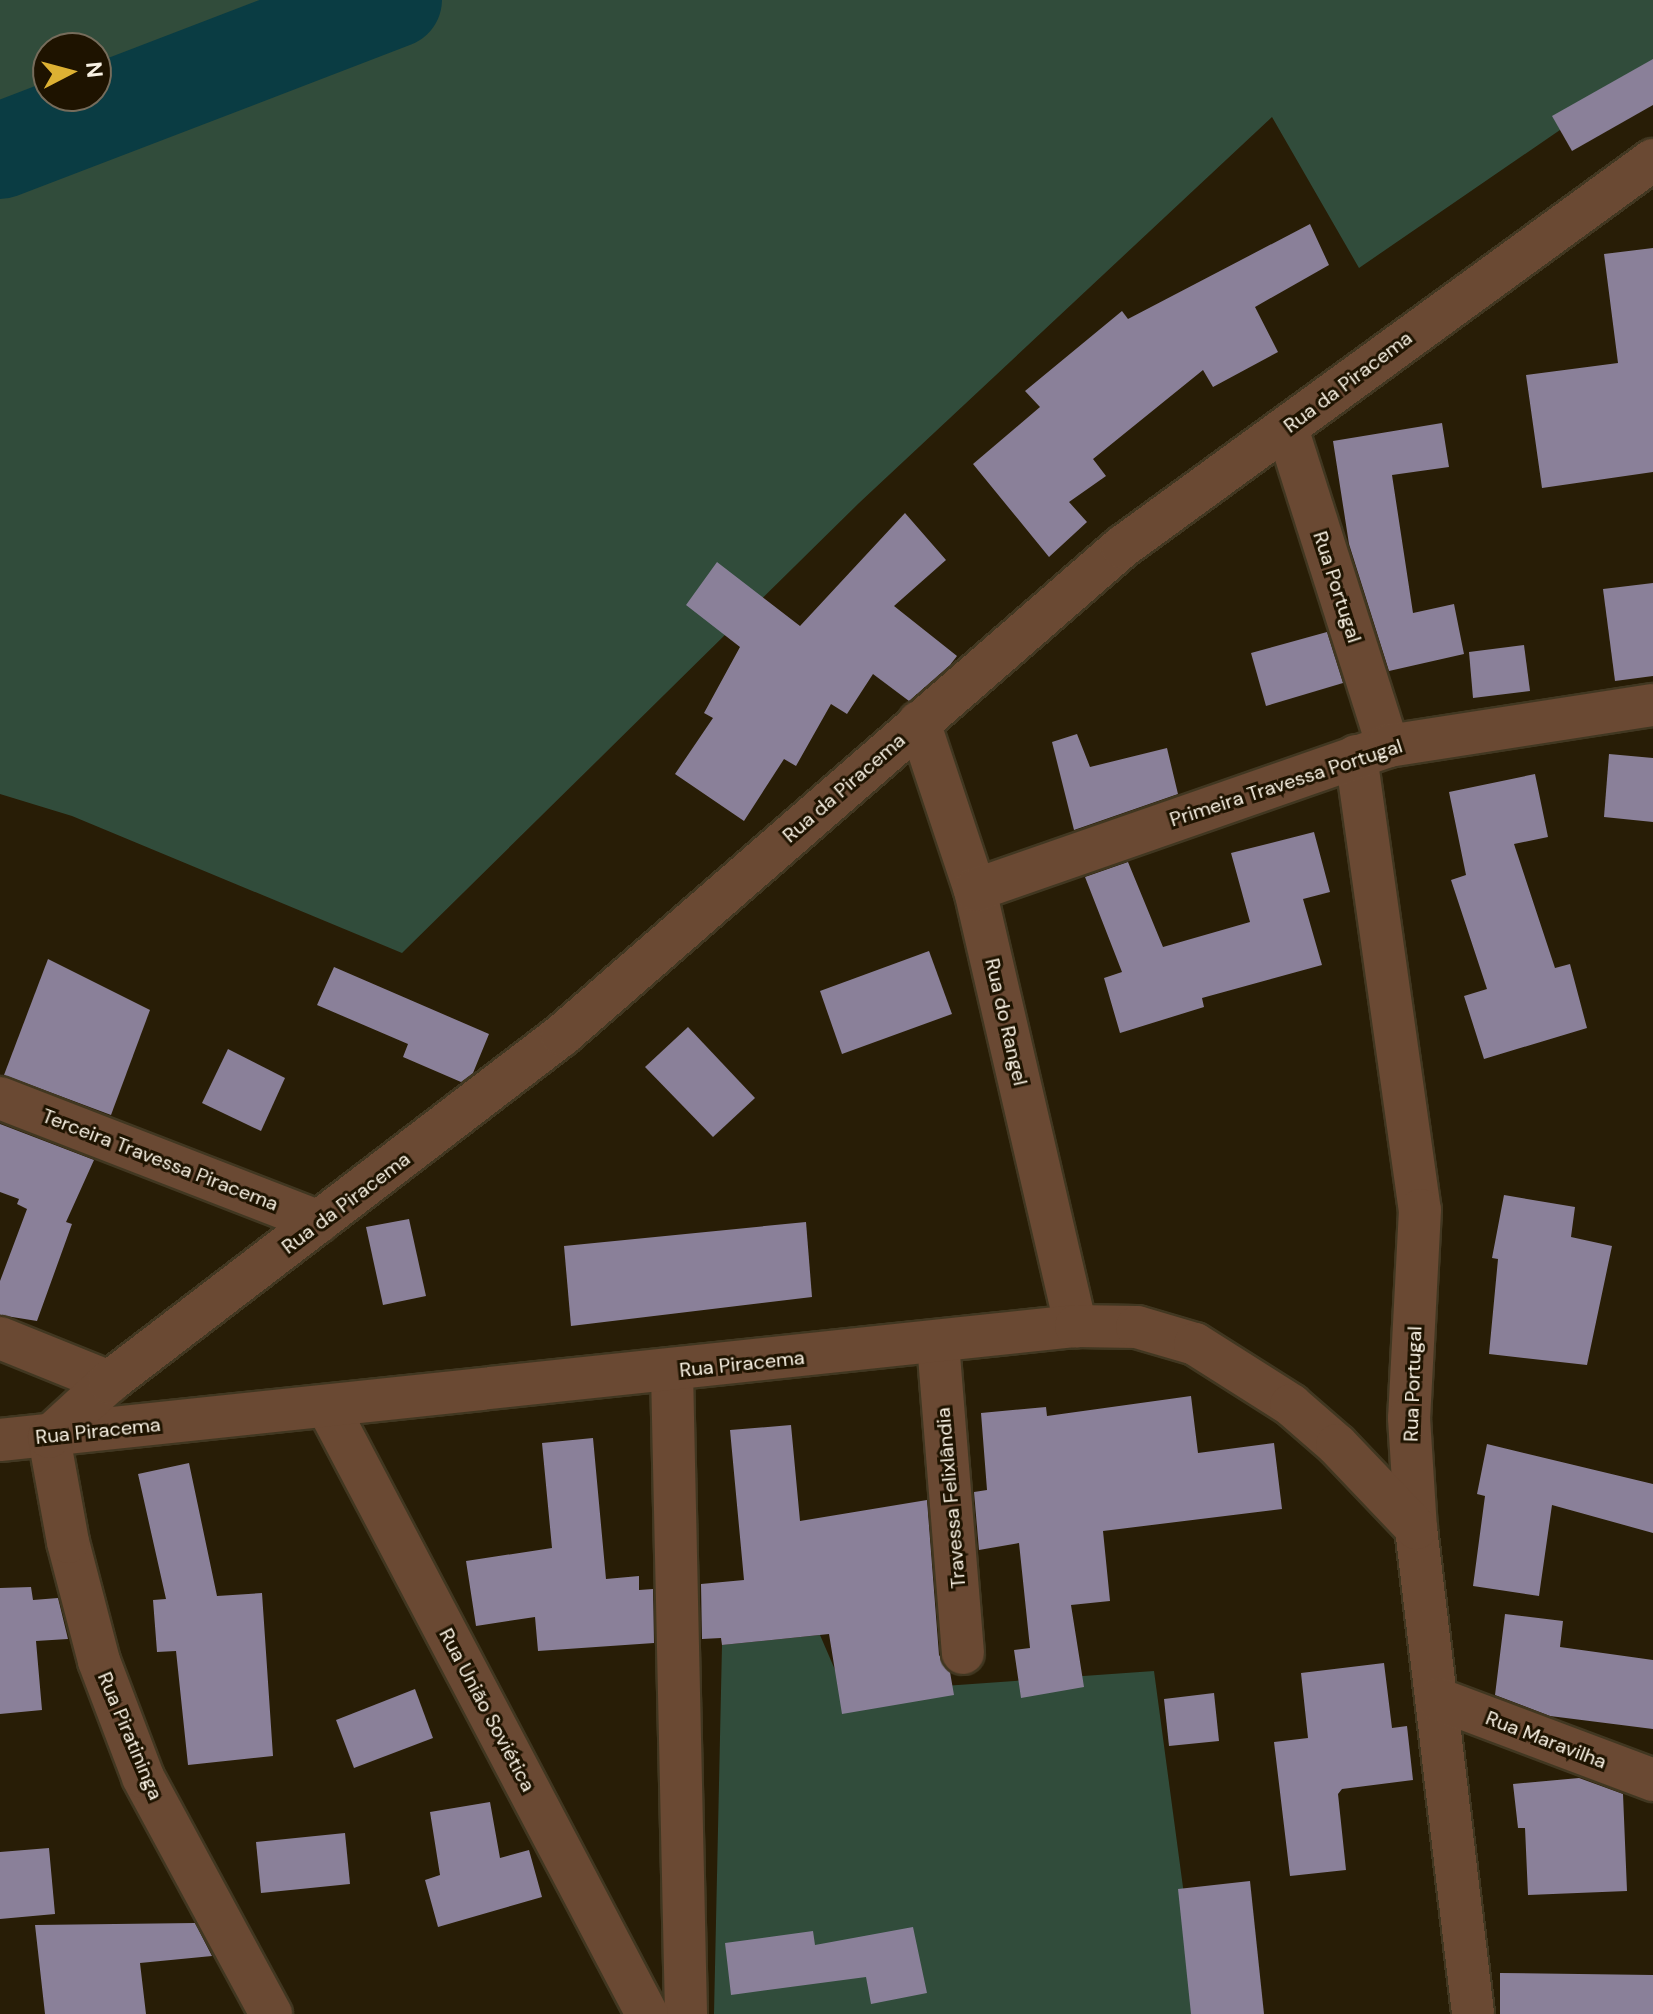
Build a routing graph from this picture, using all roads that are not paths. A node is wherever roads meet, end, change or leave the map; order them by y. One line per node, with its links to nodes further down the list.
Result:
1 (1653, 160): 2 (street, Rua da Piracema)
2 (1287, 428): 4 (street, Rua da Piracema); 5 (street, Rua Portugal)
3 (1653, 705): 5 (street, Primeira Travessa Portugal)
4 (919, 722): 6 (street, Rua do Rangel); 8 (street, Rua da Piracema)
5 (1372, 751): 6 (street, Primeira Travessa Portugal); 17 (street, Rua Portugal)
6 (975, 890): 9 (street, Rua do Rangel)
7 (0, 1098): 8 (street, Terceira Travessa Piracema)
8 (319, 1222): 13 (street, Rua da Piracema)
9 (1076, 1326): 11 (street, Rua Piracema); 17 (street, Rua Piracema)
10 (0, 1338): 13 (street)
11 (938, 1343): 12 (street, Rua Piracema); 18 (street, Travessa Felixlândia)
12 (672, 1372): 14 (street, Rua Piracema); 23 (street)
13 (109, 1382): 15 (street, Rua da Piracema)
14 (327, 1406): 15 (street, Rua Piracema); 22 (street, Rua União Soviética)
15 (49, 1437): 16 (street, Rua Piracema); 21 (street, Rua Piratininga)
16 (0, 1440)
17 (1416, 1528): 19 (street, Rua Portugal)
18 (963, 1653)
19 (1438, 1699): 20 (street, Rua Maravilha); 24 (street, Rua Portugal)
20 (1653, 1780)
21 (271, 2014)
22 (647, 2014)
23 (686, 2014)
24 (1473, 2014)

